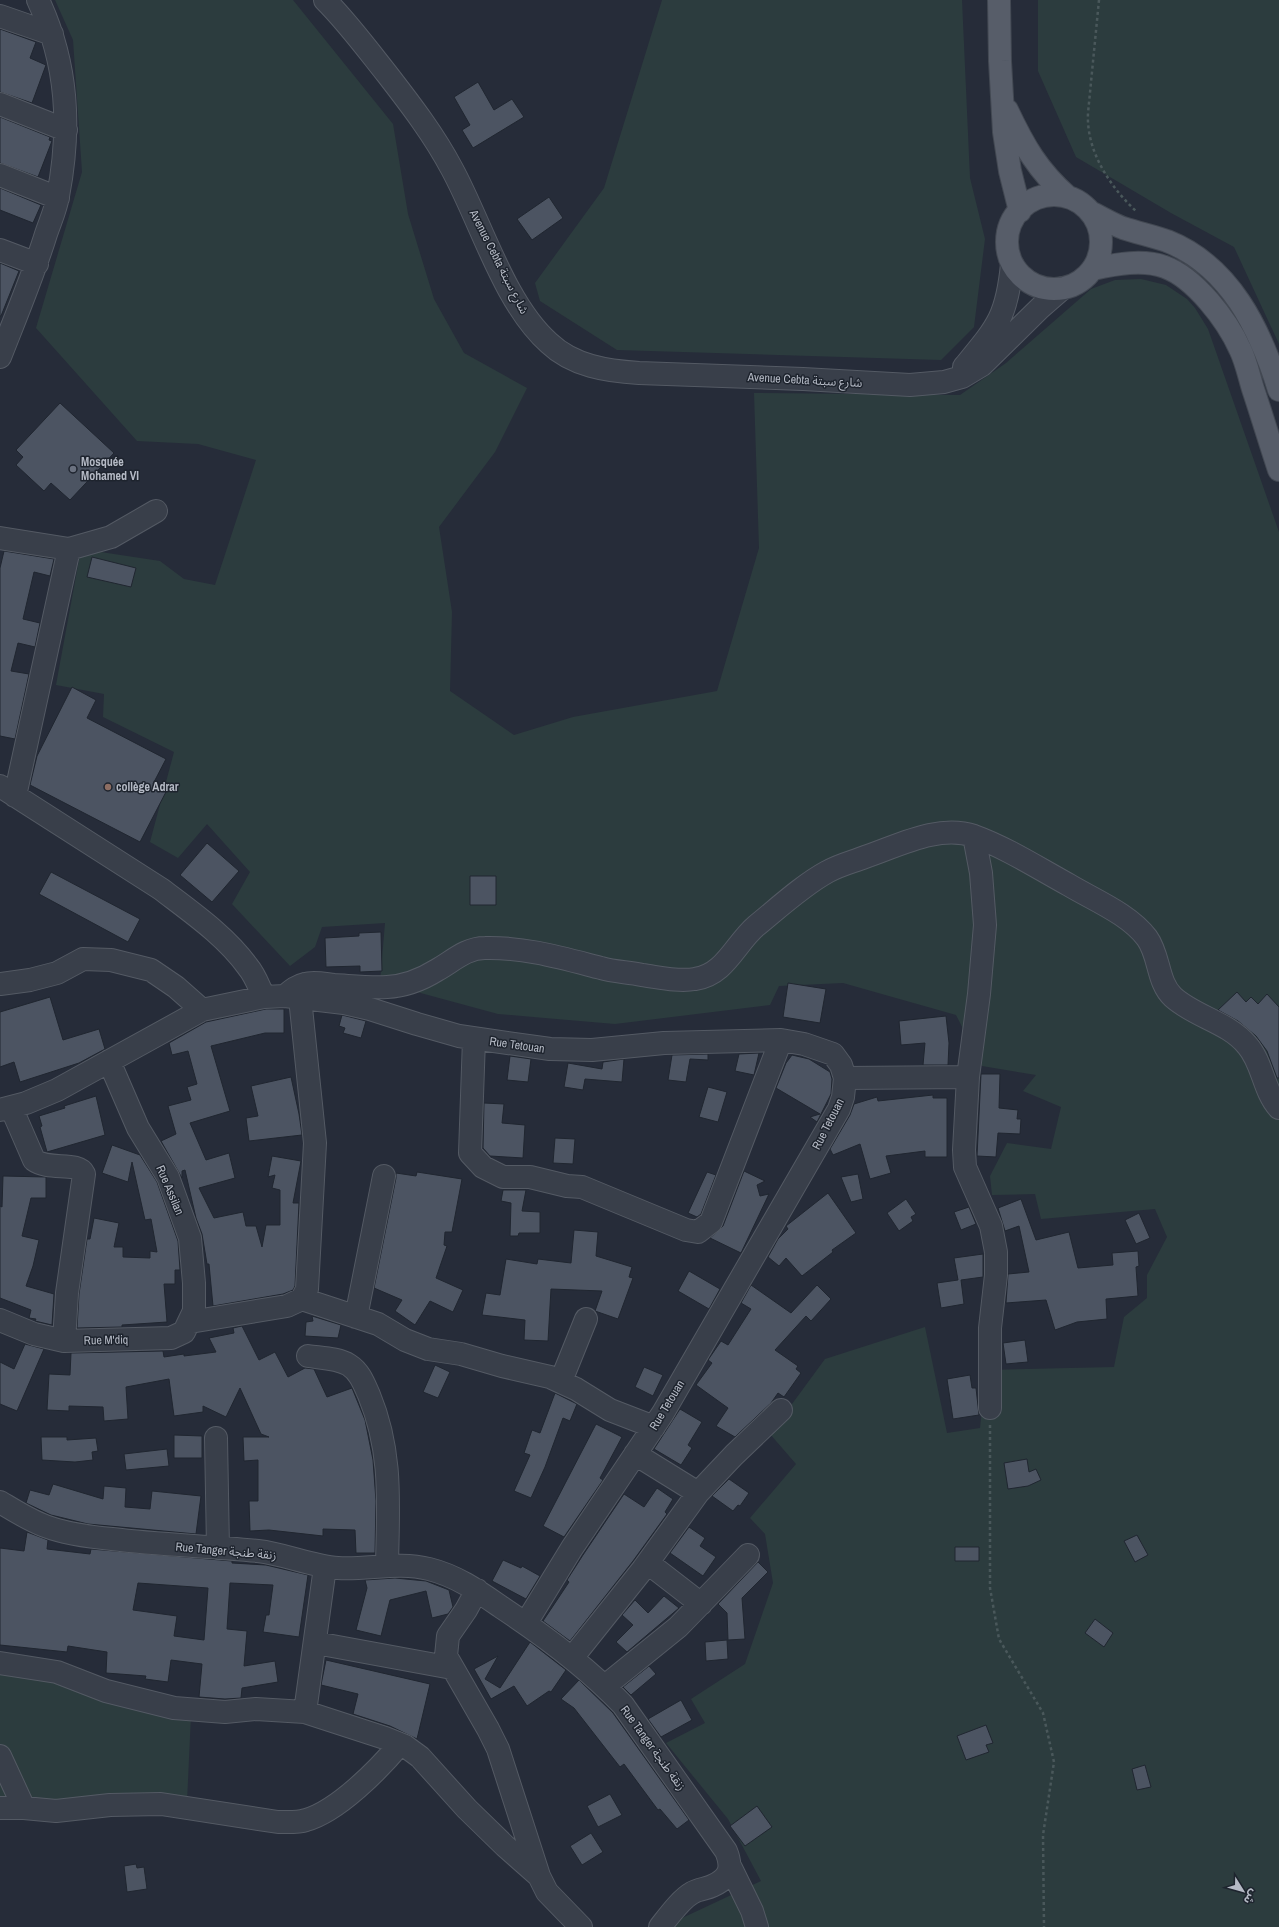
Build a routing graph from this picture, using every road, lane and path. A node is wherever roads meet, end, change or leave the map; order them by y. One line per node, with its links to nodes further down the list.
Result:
1 (38, 0): 6 (street)
2 (325, 0): 23 (street, Avenue Cebta شارع سبتة)
3 (999, 0): 7 (main road)
4 (1099, 0): 15 (path)
5 (0, 16): 6 (street)
6 (52, 34): 9 (street)
7 (1004, 102): 11 (main road); 13 (main road)
8 (0, 104): 9 (street)
9 (66, 130): 12 (street)
10 (0, 175): 12 (street)
11 (1068, 197): 13 (main road); 14 (main road)
12 (58, 198): 17 (street)
13 (1020, 210): 18 (main road)
14 (1090, 212): 19 (main road); 24 (main road)
15 (1141, 216)
16 (0, 250): 17 (street)
17 (37, 264): 21 (street)
18 (1012, 264): 20 (main road); 23 (street)
19 (1093, 269): 20 (main road); 25 (main road)
20 (1063, 288): 23 (street, Avenue Cebta شارع سبتة)
21 (5, 327): 22 (street)
22 (0, 356)
23 (952, 380)
24 (1279, 390)
25 (1279, 470)
26 (156, 511): 28 (street)
27 (0, 538): 28 (street)
28 (69, 549): 29 (street)
29 (7, 791): 32 (street)
30 (974, 836): 32 (street); 37 (street); 39 (street)
31 (0, 984): 33 (street)
32 (283, 997): 33 (street); 34 (street, Rue Tetouan); 42 (street)
33 (202, 1010): 36 (street)
34 (474, 1039): 35 (street, Rue Tetouan); 35 (street)
35 (781, 1040): 38 (street, Rue Tetouan)
36 (109, 1061): 40 (street); 43 (street, Rue Assilan)
37 (968, 1077): 38 (street); 50 (street)
38 (845, 1078): 52 (street, Rue Tetouan)
39 (1279, 1108)
40 (6, 1109): 47 (street)
41 (384, 1176): 44 (street)
42 (302, 1299): 43 (street); 44 (street)
43 (192, 1314): 47 (street, Rue M'diq)
44 (356, 1317): 49 (street)
45 (586, 1319): 49 (street)
46 (0, 1320): 47 (street, Rue M'diq)
47 (64, 1341)
48 (308, 1356): 61 (street)
49 (561, 1381): 52 (street)
50 (990, 1408): 80 (path)
51 (781, 1410): 55 (street)
52 (654, 1427): 54 (street, Rue Tetouan)
53 (216, 1438): 57 (street)
54 (635, 1454): 55 (street); 64 (street, Rue Tetouan)
55 (698, 1493): 59 (street)
56 (0, 1502): 57 (street, Rue Tanger زنقة طنجة)
57 (218, 1548): 60 (street, Rue Tanger زنقة طنجة)
58 (748, 1555): 63 (street)
59 (648, 1563): 63 (street); 66 (street)
60 (325, 1566): 61 (street, Rue Tanger زنقة طنجة); 65 (street)
61 (387, 1566): 62 (street, Rue Tanger زنقة طنجة)
62 (477, 1590): 64 (street, Rue Tanger زنقة طنجة); 68 (street)
63 (701, 1604): 69 (street)
64 (526, 1623): 66 (street, Rue Tanger زنقة طنجة)
65 (316, 1643): 68 (street); 70 (street)
66 (572, 1658): 69 (street, Rue Tanger زنقة طنجة)
67 (0, 1663): 70 (street)
68 (452, 1668): 76 (street)
69 (605, 1686): 75 (street, Rue Tanger زنقة طنجة)
70 (305, 1712): 71 (street)
71 (400, 1744): 74 (street); 76 (street)
72 (0, 1756): 74 (street)
73 (0, 1808): 74 (street)
74 (24, 1808)
75 (730, 1868): 78 (street); 79 (street, Rue Tanger زنقة طنجة)
76 (540, 1876): 77 (street)
77 (581, 1927)
78 (660, 1927)
79 (757, 1927)
80 (1044, 1927)

